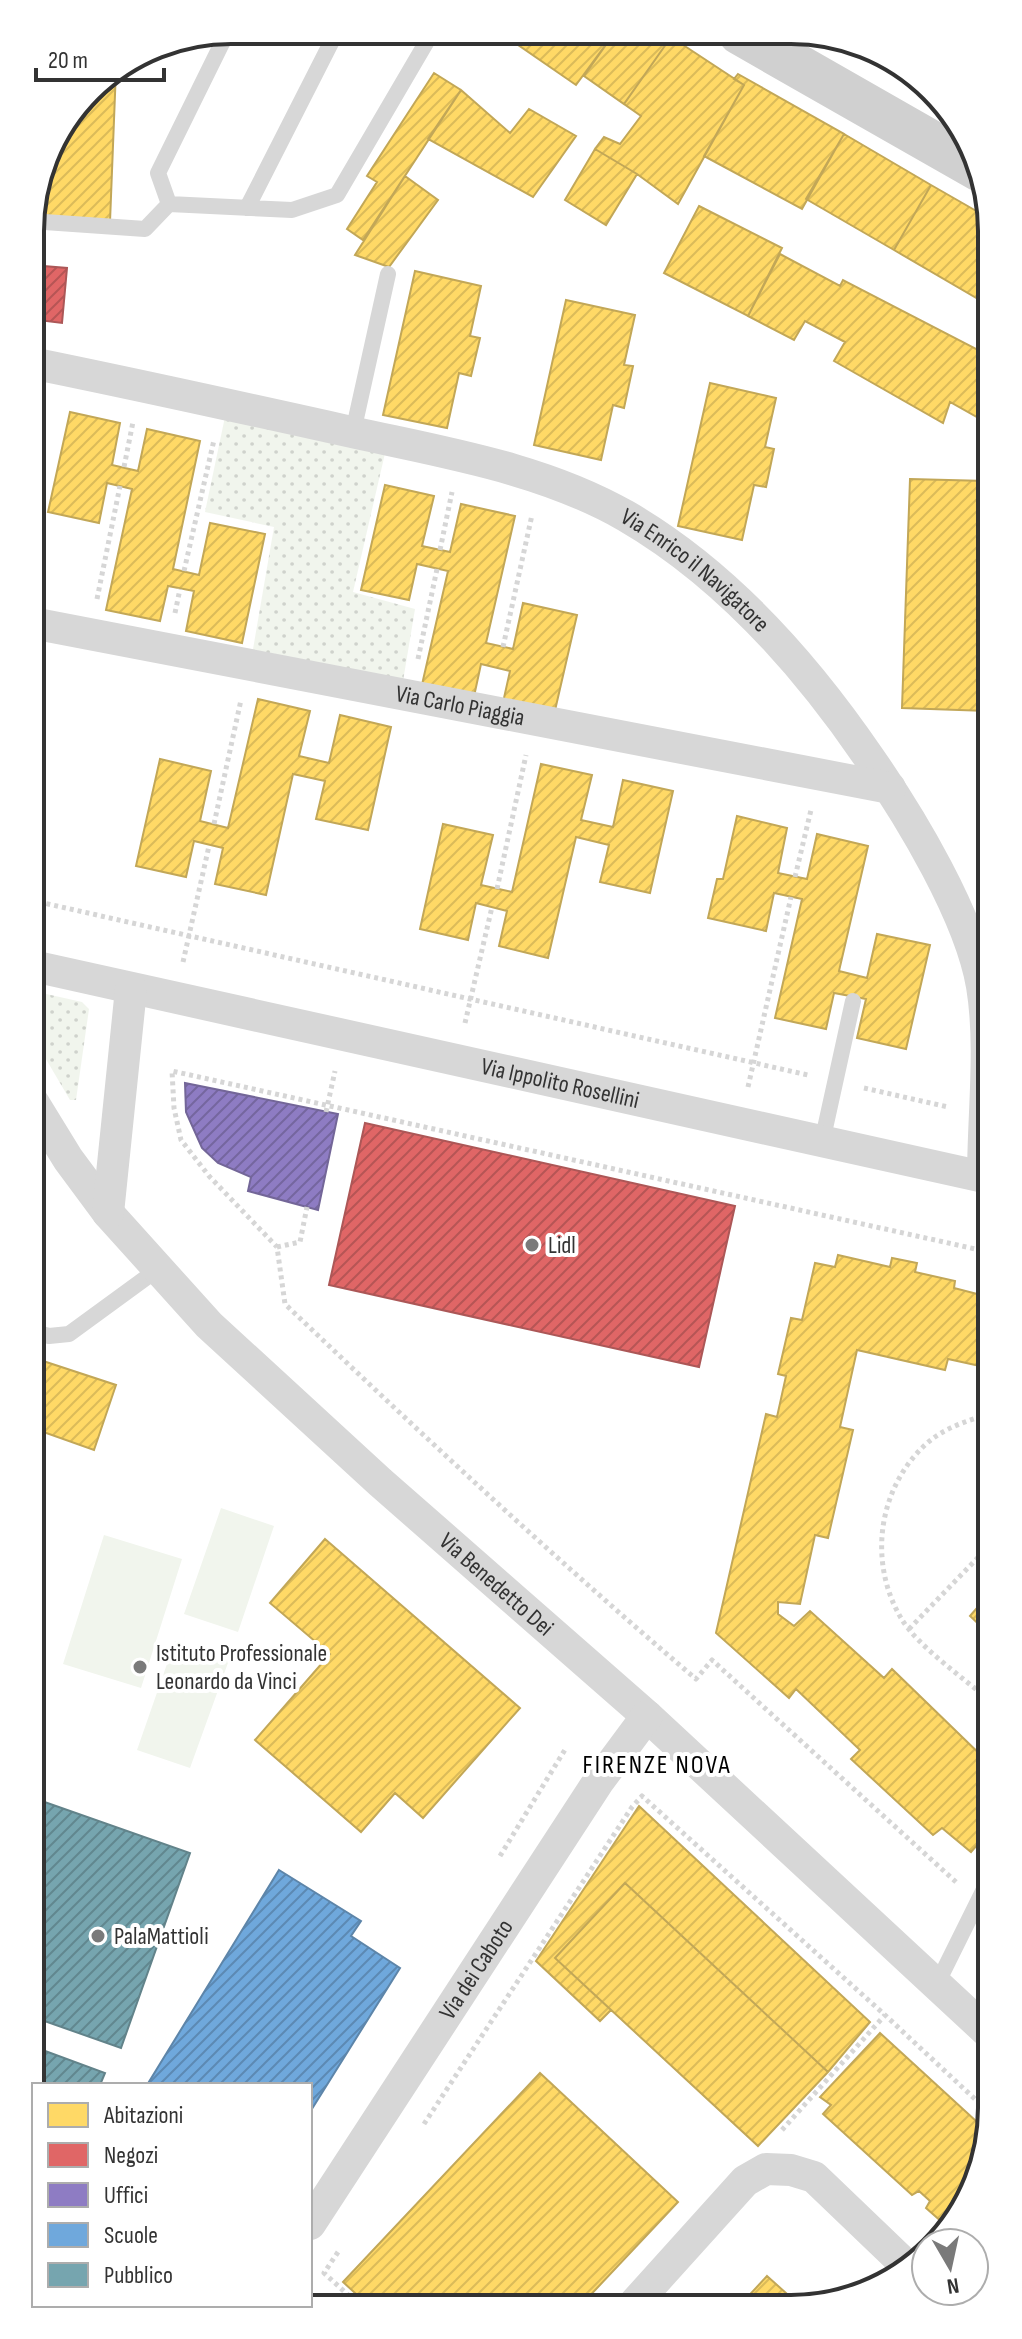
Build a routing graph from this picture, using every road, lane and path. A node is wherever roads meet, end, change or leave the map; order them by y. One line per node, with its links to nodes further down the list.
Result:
1 (222, 44): 6 (lane)
2 (330, 44): 7 (lane)
3 (425, 44): 7 (lane)
4 (763, 44): 5 (main road)
5 (965, 161)
6 (169, 204): 7 (lane); 8 (lane)
7 (247, 208)
8 (44, 222)
9 (388, 274): 12 (lane)
10 (44, 366): 11 (street, Via Enrico il Navigatore)
11 (222, 403): 12 (street, Via Enrico il Navigatore); 18 (path)
12 (353, 432): 13 (street, Via Enrico il Navigatore)
13 (459, 456): 14 (street, Via Enrico il Navigatore); 16 (path)
14 (540, 480): 21 (path); 26 (street, Via Enrico il Navigatore)
15 (120, 486): 20 (path)
16 (440, 550)
17 (437, 569): 23 (path)
18 (184, 571)
19 (44, 625): 20 (street, Via Carlo Piaggia)
20 (90, 634): 22 (street, Via Carlo Piaggia)
21 (503, 647)
22 (248, 664): 23 (street, Via Carlo Piaggia); 27 (path)
23 (411, 695): 24 (street, Via Carlo Piaggia)
24 (534, 719): 25 (street, Via Carlo Piaggia); 30 (path)
25 (819, 774): 26 (street, Via Carlo Piaggia); 29 (path)
26 (890, 788): 36 (street, Via Enrico il Navigatore)
27 (214, 824)
28 (209, 846): 34 (path)
29 (795, 877)
30 (497, 889)
31 (791, 897): 42 (path)
32 (44, 903): 34 (path)
33 (492, 907): 39 (path)
34 (189, 936): 38 (path); 39 (path)
35 (44, 969): 37 (street, Via Ippolito Rosellini)
36 (978, 969)
37 (131, 989): 38 (street, Via Ippolito Rosellini); 50 (street)
38 (175, 998): 41 (street, Via Ippolito Rosellini)
39 (471, 1000): 41 (path); 42 (path)
40 (853, 1001): 43 (lane)
41 (455, 1061): 46 (street, Via Ippolito Rosellini)
42 (753, 1063): 43 (path); 46 (path)
43 (835, 1081): 44 (path); 47 (lane)
44 (978, 1114)
45 (44, 1120): 50 (street, Via Benedetto Dei)
46 (740, 1124): 47 (street, Via Ippolito Rosellini)
47 (822, 1142): 48 (street, Via Ippolito Rosellini)
48 (978, 1176)
49 (307, 1207): 51 (path)
50 (108, 1213): 53 (street, Via Benedetto Dei)
51 (277, 1247): 52 (path); 61 (path)
52 (978, 1250)
53 (158, 1269): 54 (lane); 59 (street, Via Benedetto Dei)
54 (44, 1335)
55 (978, 1417): 57 (path)
56 (978, 1557): 57 (path)
57 (909, 1629): 58 (path)
58 (978, 1690)
59 (647, 1716): 62 (street, Via Benedetto Dei); 68 (street, Via dei Caboto)
60 (978, 1901): 61 (lane)
61 (965, 1927): 62 (lane)
62 (937, 1984): 64 (street, Via Benedetto Dei)
63 (885, 2015): 65 (path); 66 (path); 67 (path)
64 (978, 2023)
65 (978, 2102)
66 (421, 2129)
67 (766, 2169): 70 (street); 72 (street)
68 (312, 2221)
69 (342, 2247): 71 (path)
70 (900, 2260)
71 (348, 2295)
72 (642, 2295)

